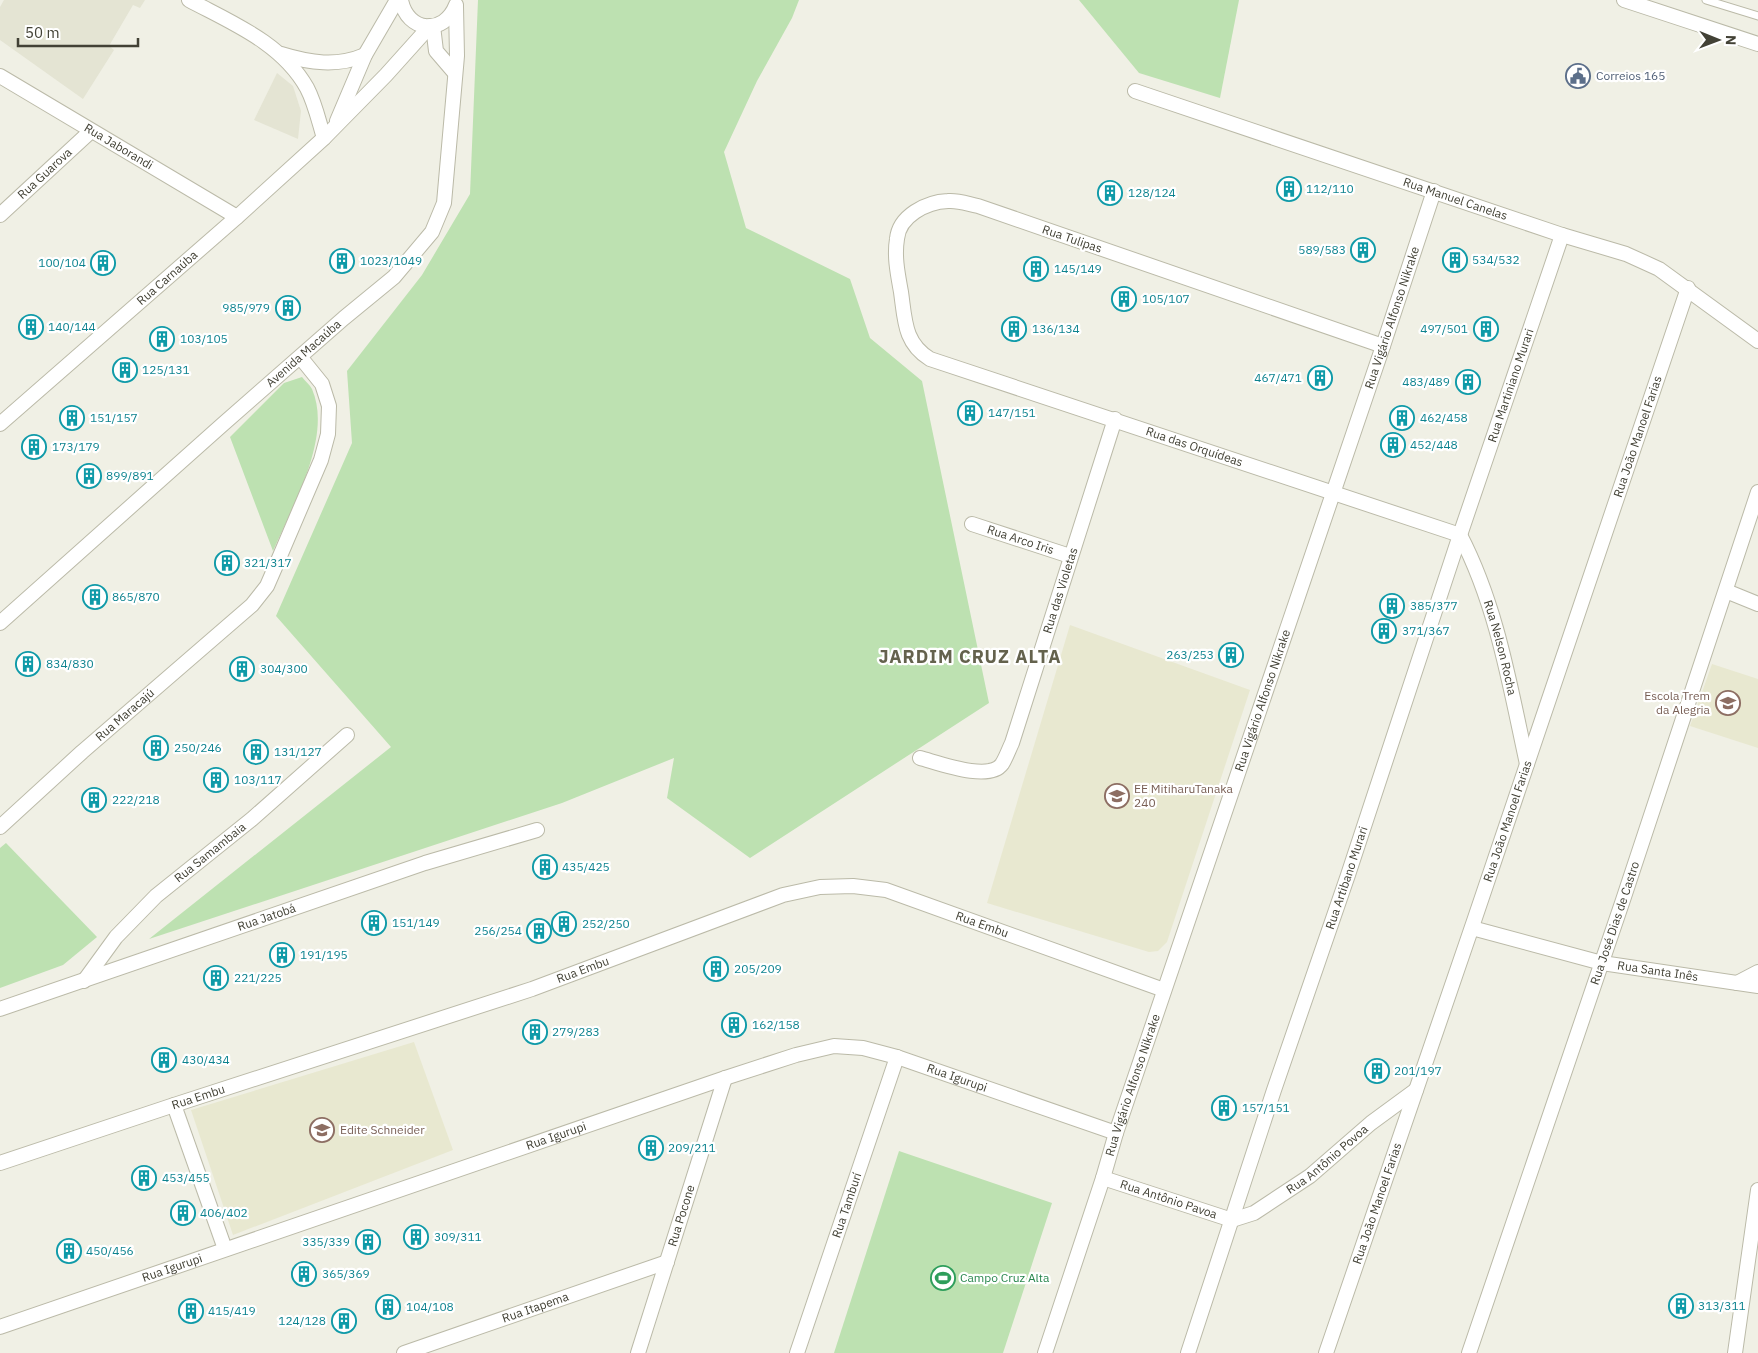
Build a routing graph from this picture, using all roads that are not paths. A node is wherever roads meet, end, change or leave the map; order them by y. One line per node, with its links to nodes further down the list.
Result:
1 (189, 0): 10 (street)
2 (397, 0): 11 (street)
3 (402, 0): 8 (street)
4 (1624, 0): 9 (street)
5 (1706, 0): 7 (lane)
6 (456, 3): 8 (street, Rua Carnaúba); 12 (street, Avenida Macaúba)
7 (1758, 16)
8 (432, 26): 12 (street); 16 (street, Rua Carnaúba)
9 (1758, 44)
10 (281, 54): 11 (street); 16 (street)
11 (365, 55): 16 (street)
12 (454, 72): 24 (street, Avenida Macaúba)
13 (0, 76): 15 (street, Rua Jaborandi)
14 (1135, 91): 17 (street, Rua Manuel Canelas)
15 (91, 131): 18 (street, Rua Guarova); 19 (street, Rua Jaborandi)
16 (329, 133): 19 (street, Rua Carnaúba)
17 (1434, 191): 20 (street, Rua Manuel Canelas); 23 (street, Rua Vigário Alfonso Nikrake)
18 (0, 215)
19 (237, 217): 27 (street, Rua Carnaúba)
20 (1562, 235): 21 (street, Rua Manuel Canelas); 31 (street, Rua Martiniano Murari)
21 (1688, 288): 22 (street, Rua Manuel Canelas); 38 (street, Rua João Manoel Farias)
22 (1758, 341)
23 (1383, 346): 25 (street, Rua Tulipas); 29 (street, Rua Vigário Alfonso Nikrake)
24 (300, 358): 35 (street, Avenida Macaúba); 39 (street, Rua Maracajú)
25 (930, 359): 26 (street, Rua das Orquídeas)
26 (1114, 419): 29 (street, Rua das Orquídeas); 32 (street, Rua das Violetas)
27 (0, 424)
28 (1758, 492): 33 (street, Rua José Dias de Castro)
29 (1332, 493): 31 (street, Rua das Orquídeas); 47 (street, Rua Vigário Alfonso Nikrake)
30 (972, 524): 32 (street, Rua Arco Iris)
31 (1460, 535): 38 (street, Rua Nelson Rocha); 57 (street, Rua Artibano Murari)
32 (1070, 556): 37 (street, Rua das Violetas)
33 (1726, 591): 34 (street); 42 (street, Rua José Dias de Castro)
34 (1758, 604)
35 (0, 623)
36 (347, 735): 44 (street, Rua Samambaia)
37 (920, 758)
38 (1527, 765): 41 (street, Rua João Manoel Farias)
39 (0, 827)
40 (537, 830): 44 (street, Rua Jatobá)
41 (1472, 928): 42 (street, Rua Santa Inês); 51 (street, Rua João Manoel Farias)
42 (1602, 963): 45 (street, Rua Santa Inês); 67 (street, Rua José Dias de Castro)
43 (1758, 972): 45 (street)
44 (84, 981): 48 (street, Rua Jatobá)
45 (1737, 983): 46 (street, Rua Santa Inês)
46 (1758, 986)
47 (1164, 990): 52 (street, Rua Embu); 53 (street, Rua Vigário Alfonso Nikrake)
48 (0, 1009)
49 (897, 1057): 50 (street, Rua Igurupi); 53 (street, Rua Igurupi); 63 (street, Rua Tamburí)
50 (725, 1078): 58 (street, Rua Igurupi); 59 (street, Rua Pocone)
51 (1416, 1090): 57 (street, Rua Antônio Povoa); 66 (street, Rua João Manoel Farias)
52 (174, 1105): 54 (street, Rua Embu); 58 (street)
53 (1116, 1133): 55 (street, Rua Vigário Alfonso Nikrake)
54 (0, 1163)
55 (1103, 1178): 57 (street, Rua Antônio Pavoa); 64 (street, Rua Vigário Alfonso Nikrake)
56 (1758, 1190): 68 (street)
57 (1232, 1220): 65 (street)
58 (226, 1249): 60 (street, Rua Igurupi)
59 (667, 1262): 61 (street, Rua Itapema); 62 (street, Rua Pocone)
60 (0, 1328)
61 (404, 1353)
62 (638, 1353)
63 (797, 1353)
64 (1045, 1353)
65 (1188, 1353)
66 (1326, 1353)
67 (1469, 1353)
68 (1735, 1353)

